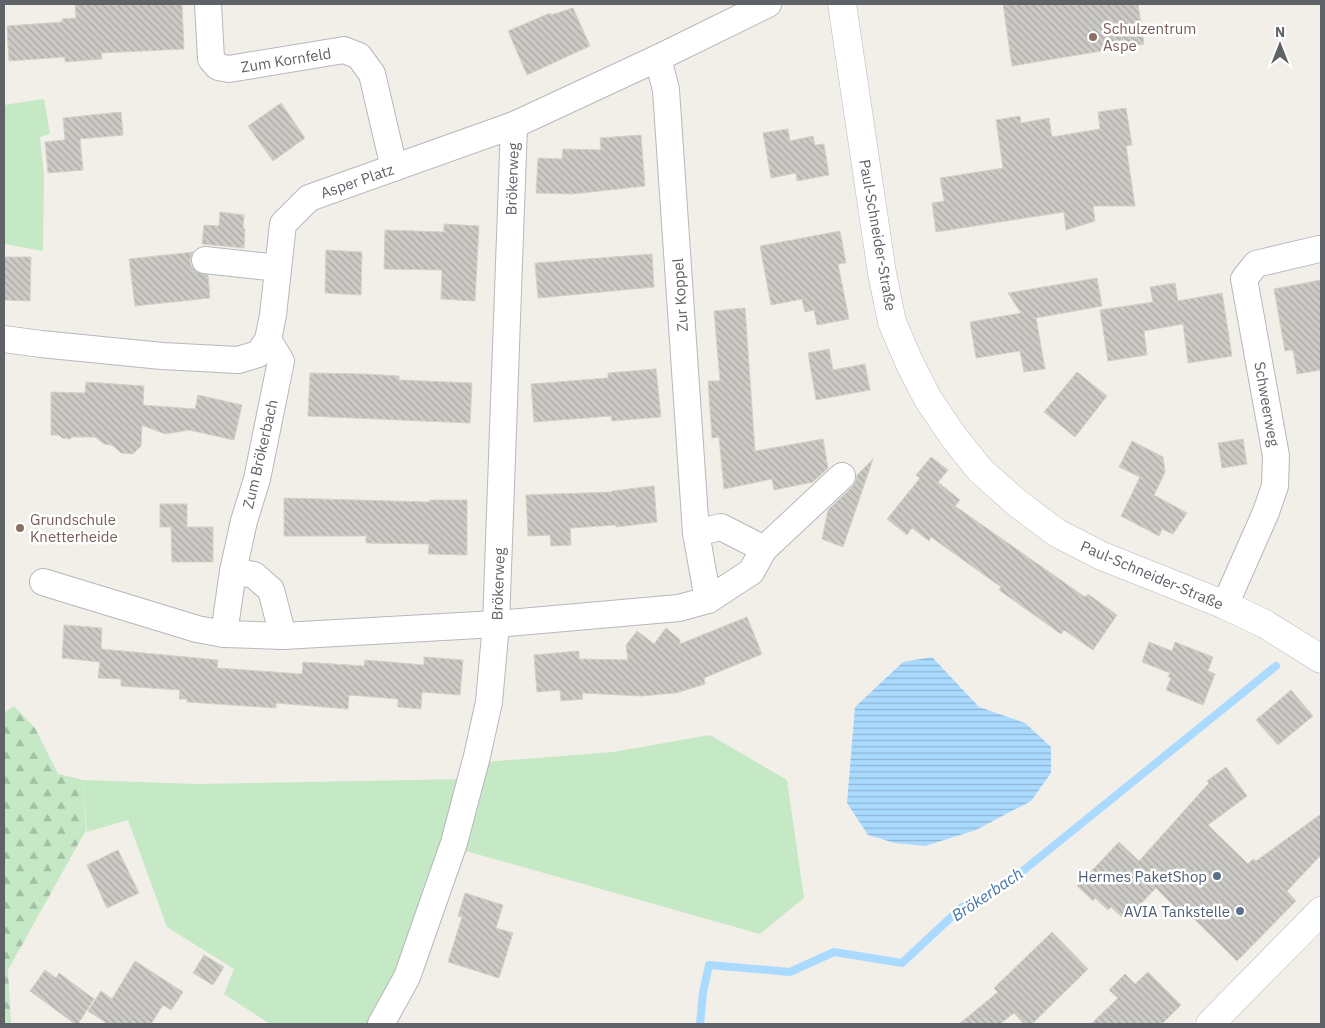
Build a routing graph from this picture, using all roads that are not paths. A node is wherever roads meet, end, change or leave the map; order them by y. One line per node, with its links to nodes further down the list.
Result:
1 (208, 4): 6 (street, Zum Kornfeld)
2 (768, 4): 4 (street, Asper Platz)
3 (842, 4): 18 (street, Paul-Schneider-Straße)
4 (658, 58): 5 (street, Asper Platz); 13 (street, Zur Koppel)
5 (514, 125): 6 (street, Asper Platz); 19 (street, Brökerweg)
6 (394, 168): 9 (street, Asper Platz)
7 (1319, 249): 18 (street, Schweerweg)
8 (204, 260): 9 (street)
9 (278, 268): 11 (street, Asper Platz)
10 (4, 339): 11 (street)
11 (268, 340): 15 (street, Zum Brökerbach)
12 (842, 476): 14 (street)
13 (696, 533): 14 (street); 17 (street, Zur Koppel)
14 (764, 549): 17 (street)
15 (233, 571): 20 (street, Zum Brökerbach); 21 (street)
16 (43, 582): 20 (street)
17 (708, 600): 19 (street)
18 (1225, 605): 22 (street, Paul-Schneider-Straße)
19 (496, 624): 21 (street); 24 (street, Brökerweg)
20 (224, 634): 21 (street)
21 (283, 636)
22 (1321, 658)
23 (1321, 912): 25 (street)
24 (380, 1024)
25 (1210, 1024)

